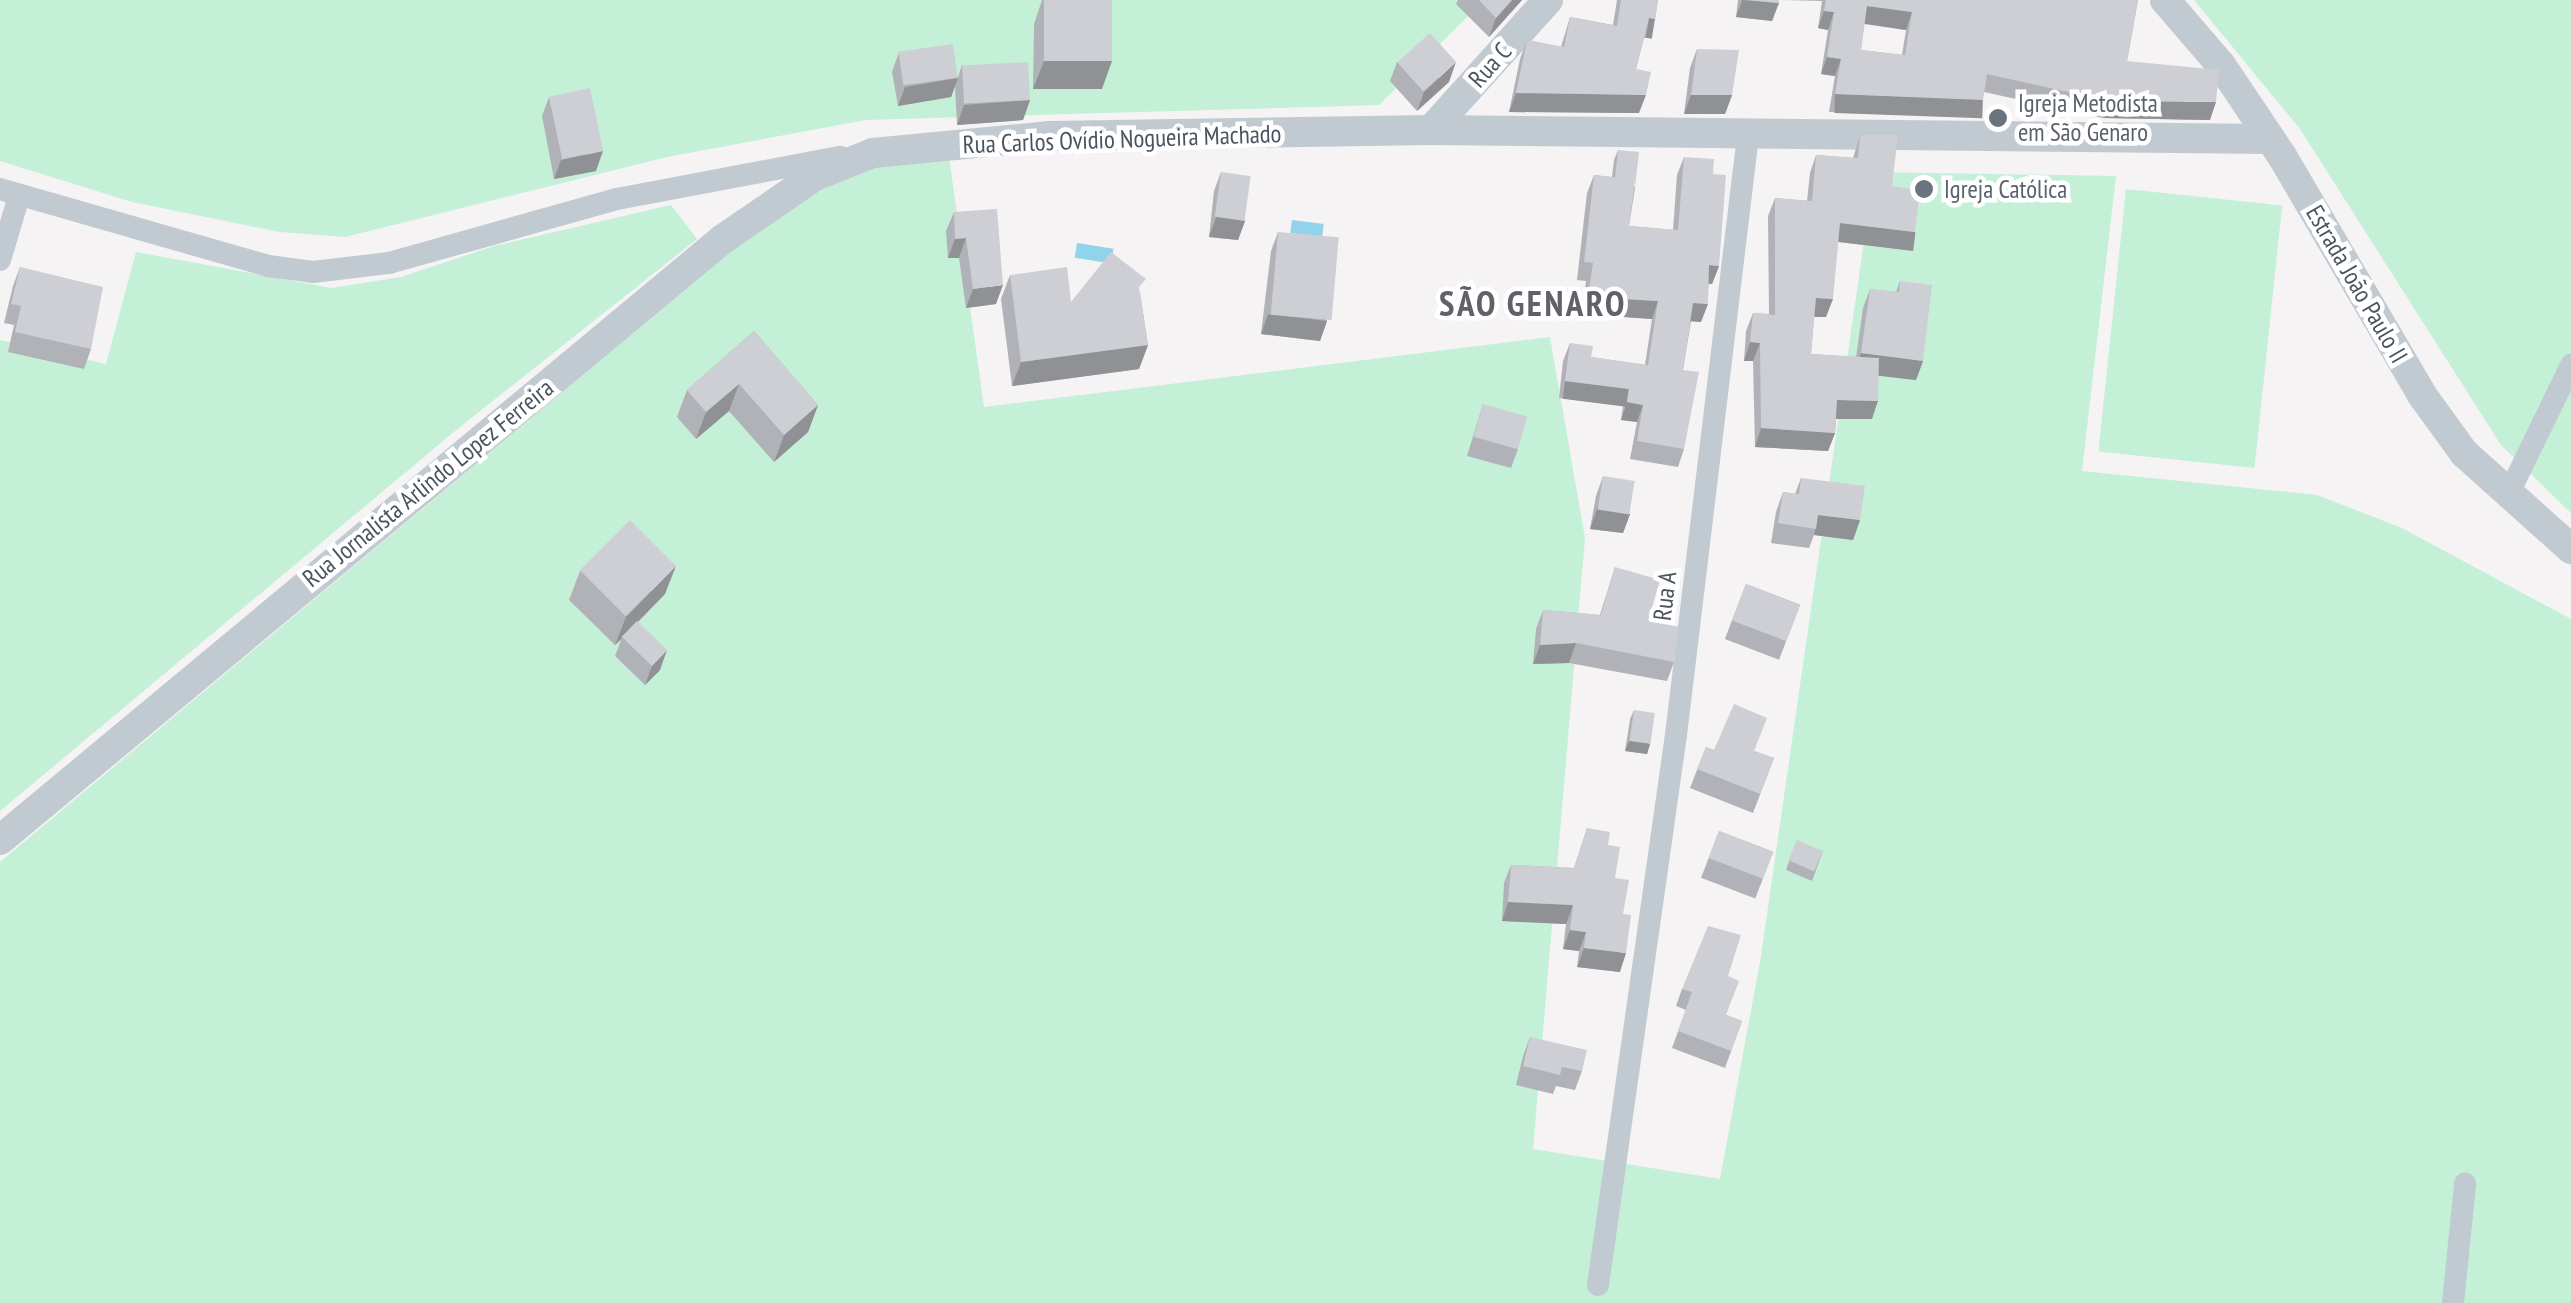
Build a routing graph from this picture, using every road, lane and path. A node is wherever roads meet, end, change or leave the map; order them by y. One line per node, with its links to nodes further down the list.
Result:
1 (1548, 0): 3 (street, Rua C)
2 (2165, 0): 5 (street, Estrada João Paulo II)
3 (1431, 130): 4 (street, Rua Carlos Ovídio Nogueira Machado); 6 (street, Rua Carlos Ovídio Nogueira Machado)
4 (1748, 136): 5 (street, Rua Carlos Ovídio Nogueira Machado); 14 (street, Rua A)
5 (2270, 138): 10 (street, Estrada João Paulo II)
6 (874, 153): 7 (street, Rua Carlos Ovídio Nogueira Machado); 12 (street, Rua Jornalista Arlindo Lopez Ferreira)
7 (10, 193): 8 (street)
8 (0, 260)
9 (2571, 365): 10 (street)
10 (2507, 497): 11 (street, Estrada João Paulo II)
11 (2571, 548)
12 (0, 840)
13 (2465, 1184): 15 (street)
14 (1598, 1285)
15 (2453, 1303)

